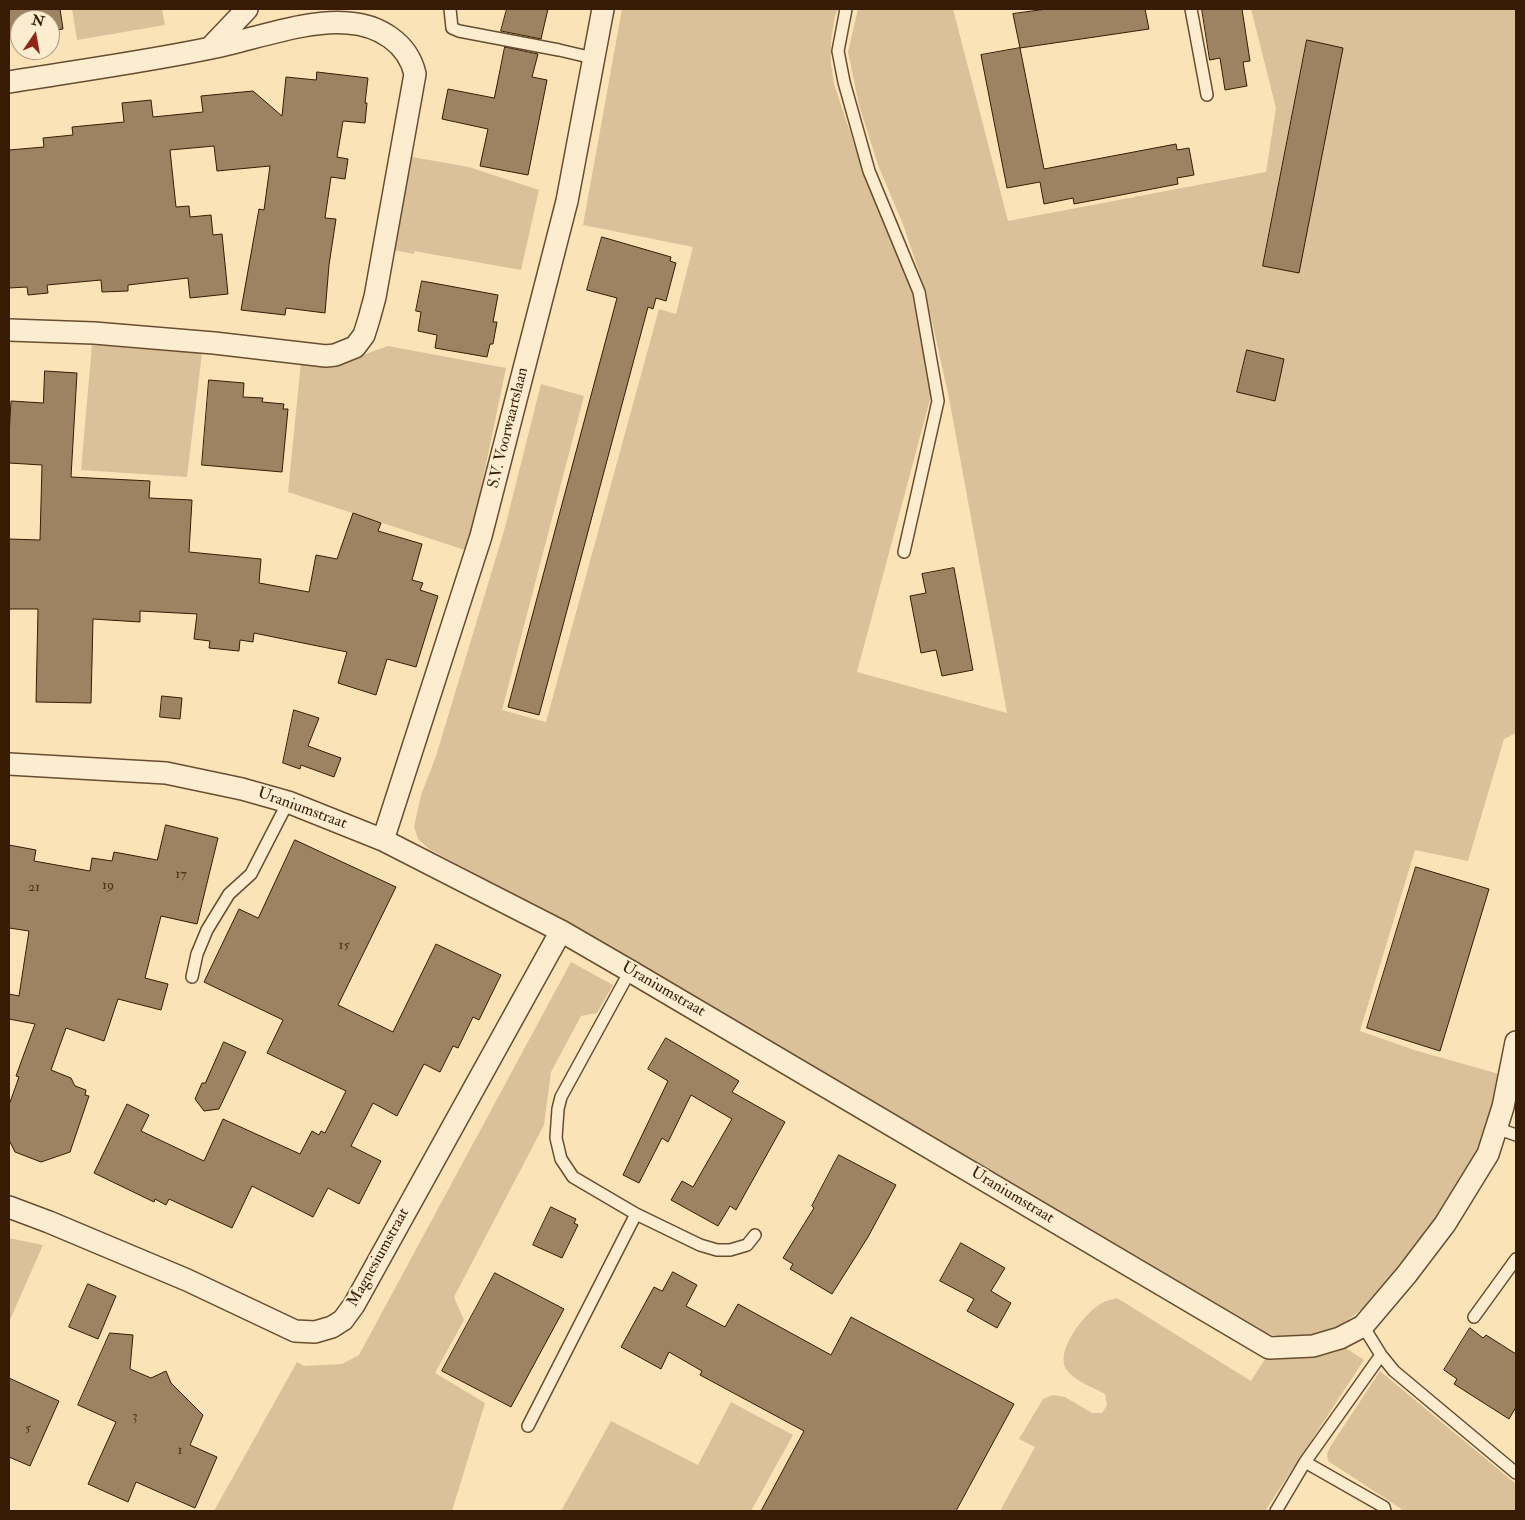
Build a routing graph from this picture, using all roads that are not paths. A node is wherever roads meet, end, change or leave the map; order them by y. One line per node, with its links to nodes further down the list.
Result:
1 (247, 9): 7 (street)
2 (450, 9): 8 (lane)
3 (603, 9): 8 (street, S.V. Voorwaartslaan)
4 (846, 9): 12 (lane)
5 (1191, 9): 10 (lane)
6 (340, 16): 7 (street); 11 (street)
7 (210, 48): 9 (street)
8 (593, 58): 15 (street, S.V. Voorwaartslaan)
9 (9, 82)
10 (1207, 95)
11 (9, 330)
12 (904, 552)
13 (9, 764): 14 (street, Uraniumstraat)
14 (288, 802): 15 (street, Uraniumstraat); 18 (lane)
15 (384, 840): 16 (street, Uraniumstraat)
16 (561, 931): 17 (street, Uraniumstraat); 22 (street, Magnesiumstraat)
17 (630, 971): 23 (lane); 27 (street, Uraniumstraat)
18 (192, 977)
19 (1516, 1042): 20 (street)
20 (1496, 1128): 21 (lane); 27 (street)
21 (1516, 1135)
22 (9, 1207)
23 (636, 1214): 24 (lane); 29 (lane)
24 (755, 1235)
25 (1516, 1259): 26 (lane)
26 (1474, 1317)
27 (1363, 1326): 28 (lane)
28 (1381, 1355): 30 (lane); 31 (lane)
29 (528, 1426)
30 (1305, 1462): 32 (lane); 33 (lane)
31 (1516, 1473)
32 (1276, 1511)
33 (1385, 1511)

